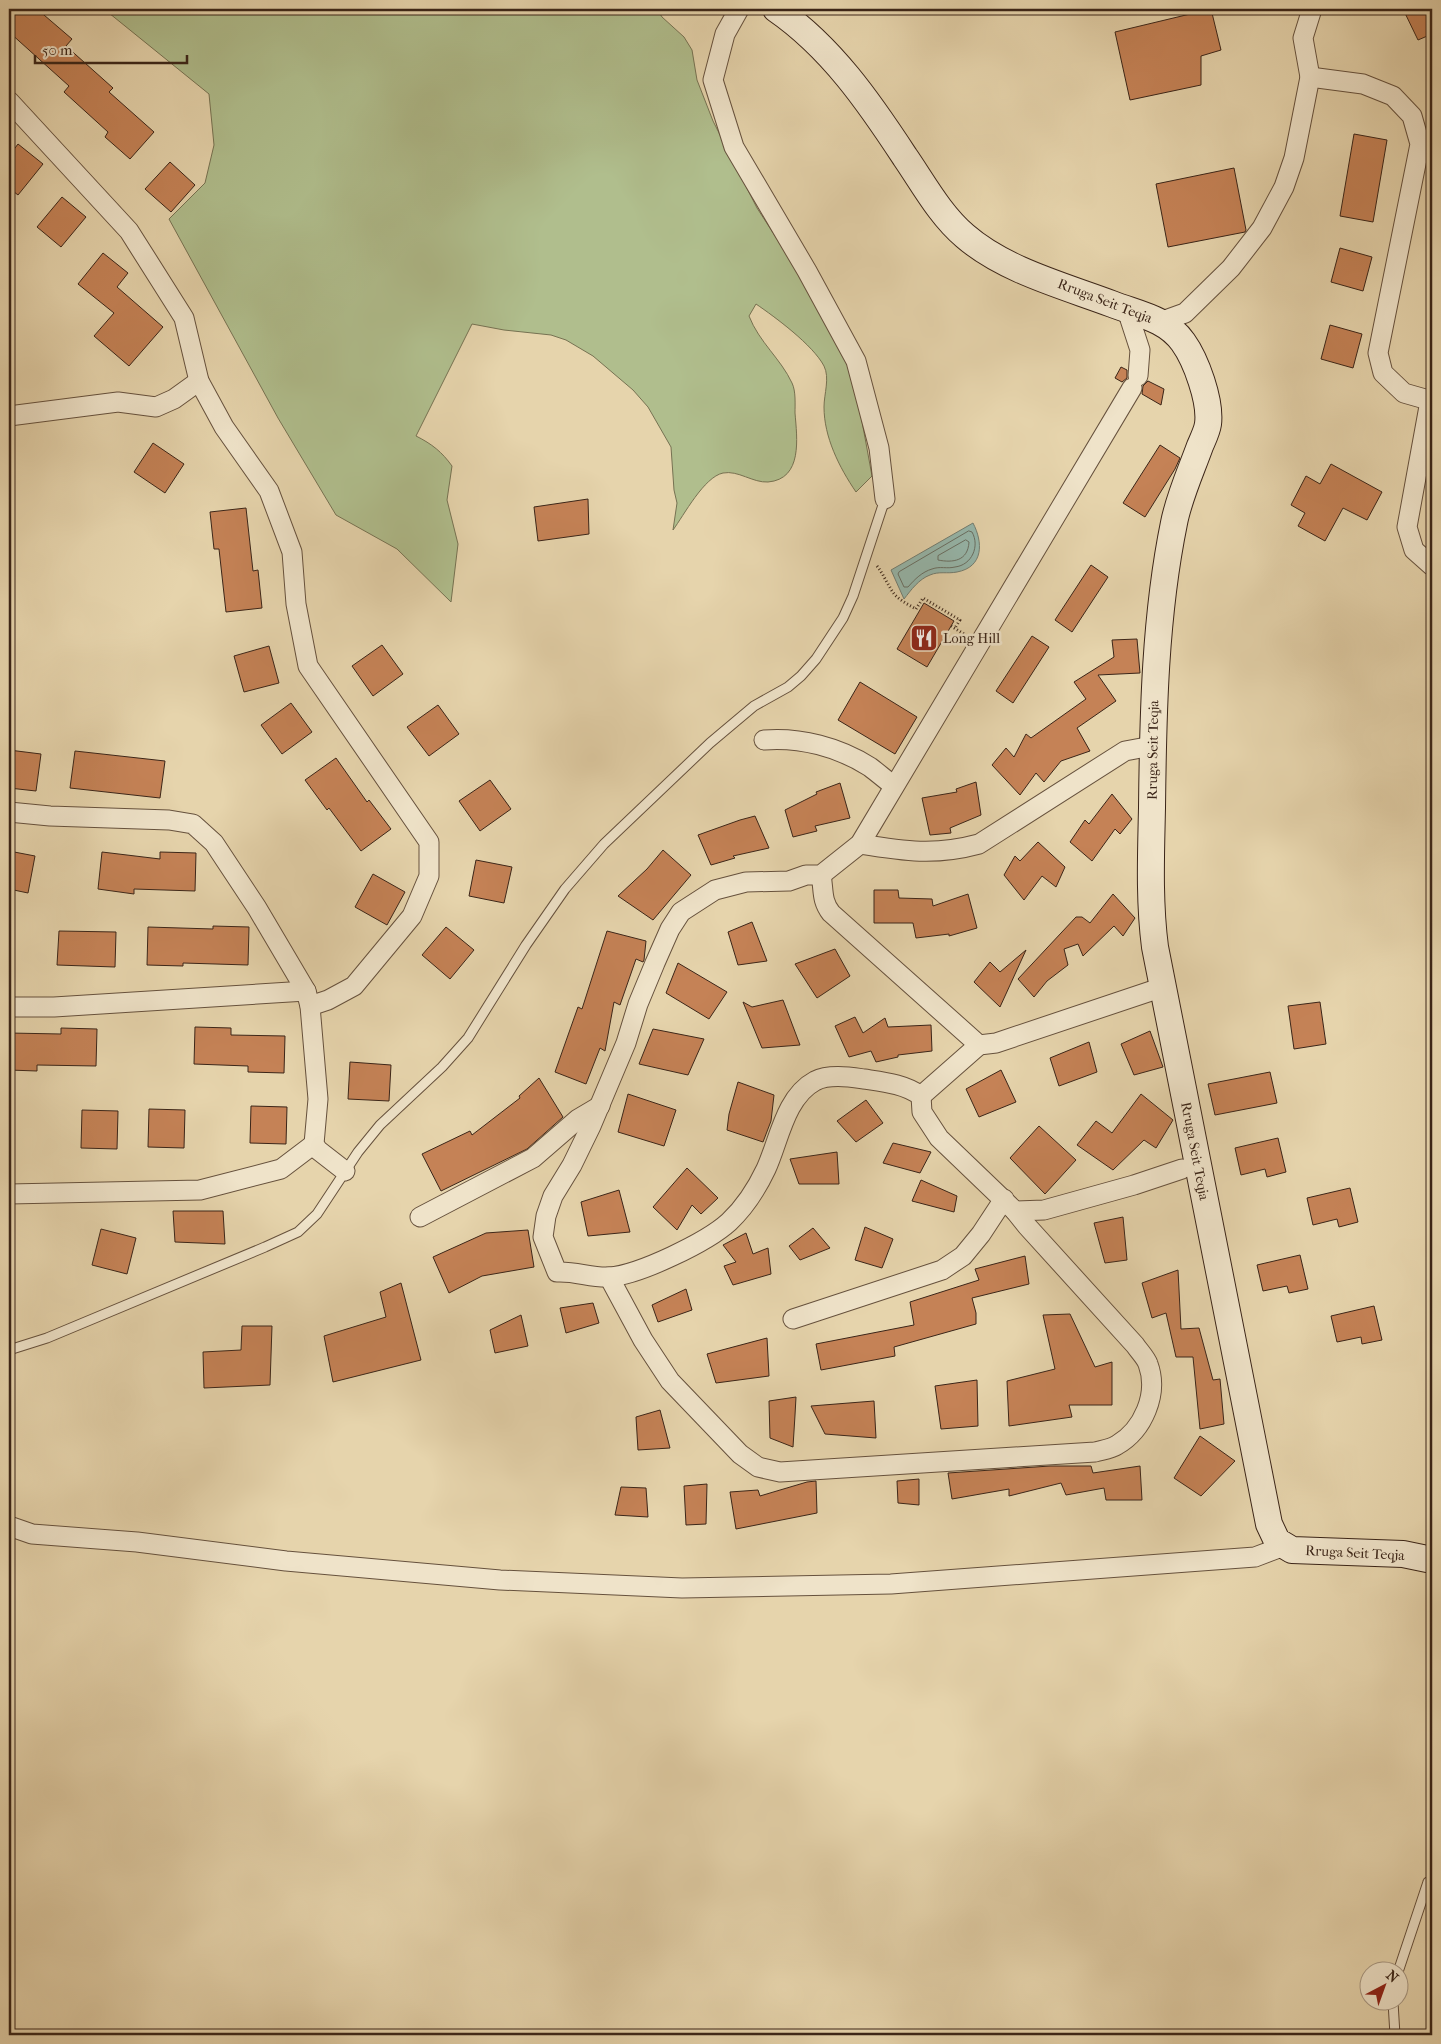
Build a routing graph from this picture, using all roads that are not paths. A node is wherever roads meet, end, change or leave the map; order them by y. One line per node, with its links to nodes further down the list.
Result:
1 (739, 9): 11 (street)
2 (776, 9): 6 (main road, Rruga Seit Teqja)
3 (1312, 9): 4 (street)
4 (1310, 77): 7 (street); 9 (street)
5 (9, 101): 8 (street)
6 (1127, 310): 7 (main road, Rruga Seit Teqja); 15 (street)
7 (1160, 322): 14 (main road, Rruga Seit Teqja)
8 (199, 381): 10 (street); 20 (street)
9 (1431, 401): 12 (street)
10 (9, 416)
11 (886, 499): 27 (lane)
12 (1432, 566)
13 (764, 740): 15 (street)
14 (1152, 746): 17 (street); 19 (main road, Rruga Seit Teqja)
15 (894, 786): 17 (street)
16 (9, 812): 20 (street)
17 (860, 844): 18 (street)
18 (821, 874): 22 (street); 24 (street)
19 (1163, 987): 22 (street); 35 (main road, Rruga Seit Teqja)
20 (308, 998): 21 (street); 25 (street)
21 (9, 1007)
22 (979, 1045): 23 (street)
23 (921, 1096): 29 (street); 31 (street)
24 (600, 1106): 30 (street); 31 (street)
25 (314, 1144): 27 (street); 28 (street)
26 (1182, 1169): 29 (street)
27 (345, 1171): 33 (lane)
28 (9, 1194)
29 (1010, 1205): 31 (street); 32 (street)
30 (420, 1217)
31 (609, 1277)
32 (793, 1319)
33 (9, 1350)
34 (9, 1526): 35 (street)
35 (1284, 1546): 36 (main road, Rruga Seit Teqja)
36 (1432, 1560)
37 (1428, 1882): 38 (lane)
38 (1401, 1962)
39 (1393, 2012): 40 (lane)
40 (1394, 2035)

